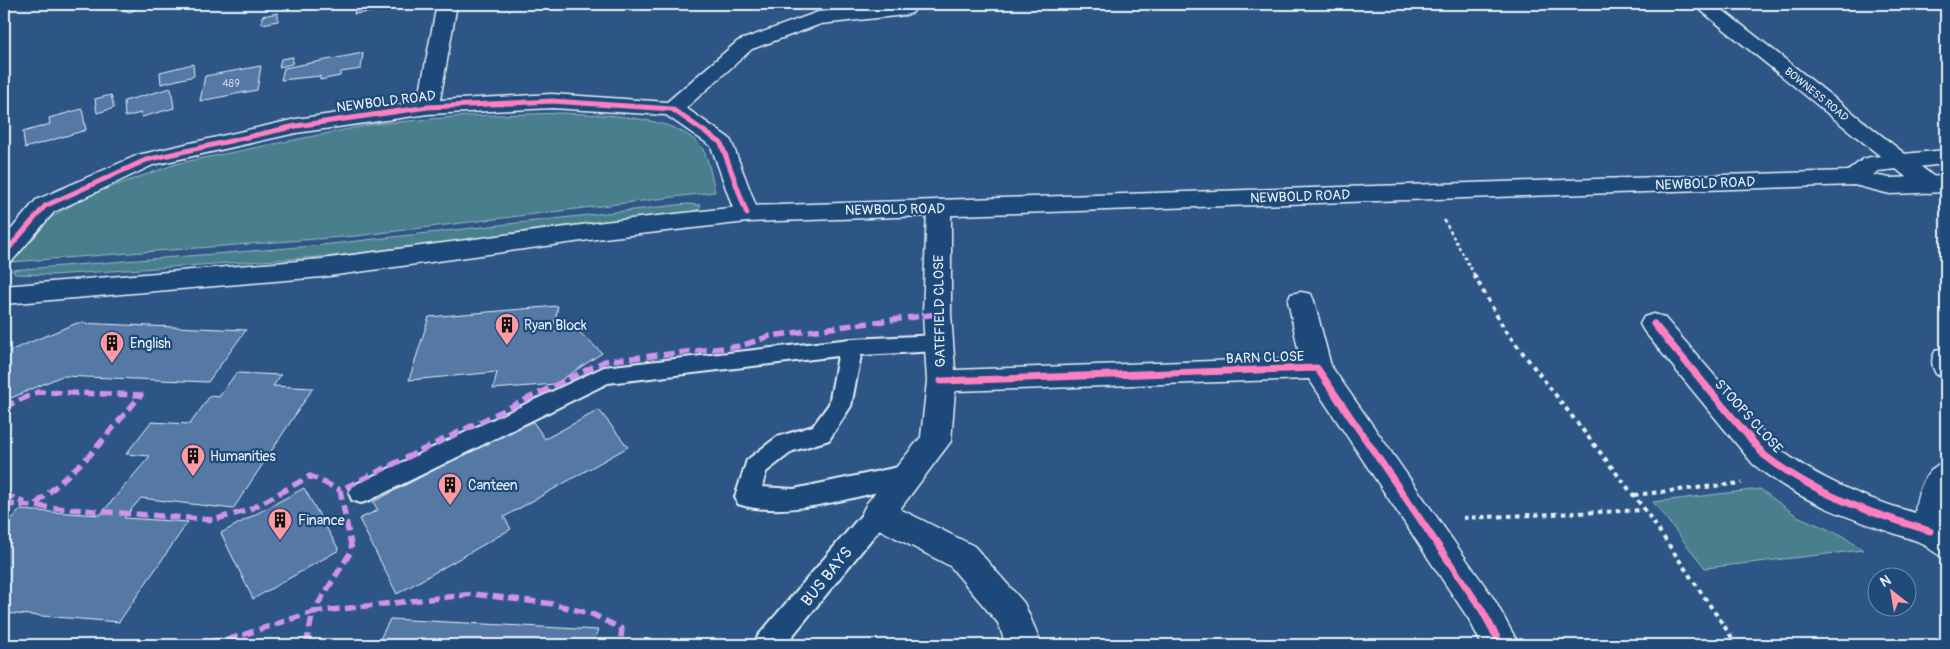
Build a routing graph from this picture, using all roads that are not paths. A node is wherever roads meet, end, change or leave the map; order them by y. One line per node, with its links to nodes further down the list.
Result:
1 (448, 4): 4 (street, NEWBOLD ROAD)
2 (1710, 5): 7 (street, BOWNESS ROAD)
3 (904, 9): 5 (street)
4 (428, 107): 5 (street, NEWBOLD ROAD); 12 (street, NEWBOLD ROAD)
5 (672, 109): 11 (street)
6 (1946, 157): 7 (street)
7 (1903, 162): 8 (street); 9 (street, BOWNESS ROAD)
8 (1854, 178): 9 (street, NEWBOLD ROAD); 10 (street, NEWBOLD ROAD)
9 (1938, 184)
10 (939, 208): 11 (street, NEWBOLD ROAD); 16 (street, GATEFIELD CLOSE)
11 (746, 214): 13 (street, NEWBOLD ROAD)
12 (4, 254)
13 (4, 295)
14 (1301, 301): 20 (street)
15 (1654, 324): 26 (street, STOOPS CLOSE)
16 (939, 343): 17 (lane); 21 (street, GATEFIELD CLOSE)
17 (851, 347): 23 (lane); 24 (lane)
18 (1946, 357): 19 (street)
19 (1946, 366)
20 (1317, 368): 21 (street, BARN CLOSE); 29 (street, BARN CLOSE)
21 (941, 381): 23 (street, GATEFIELD CLOSE)
22 (1946, 474): 26 (street)
23 (908, 475): 25 (street, GATEFIELD CLOSE)
24 (362, 493)
25 (878, 513): 27 (lane, BUS BAYS); 28 (street)
26 (1938, 538)
27 (772, 643)
28 (1024, 645)
29 (1501, 645)

